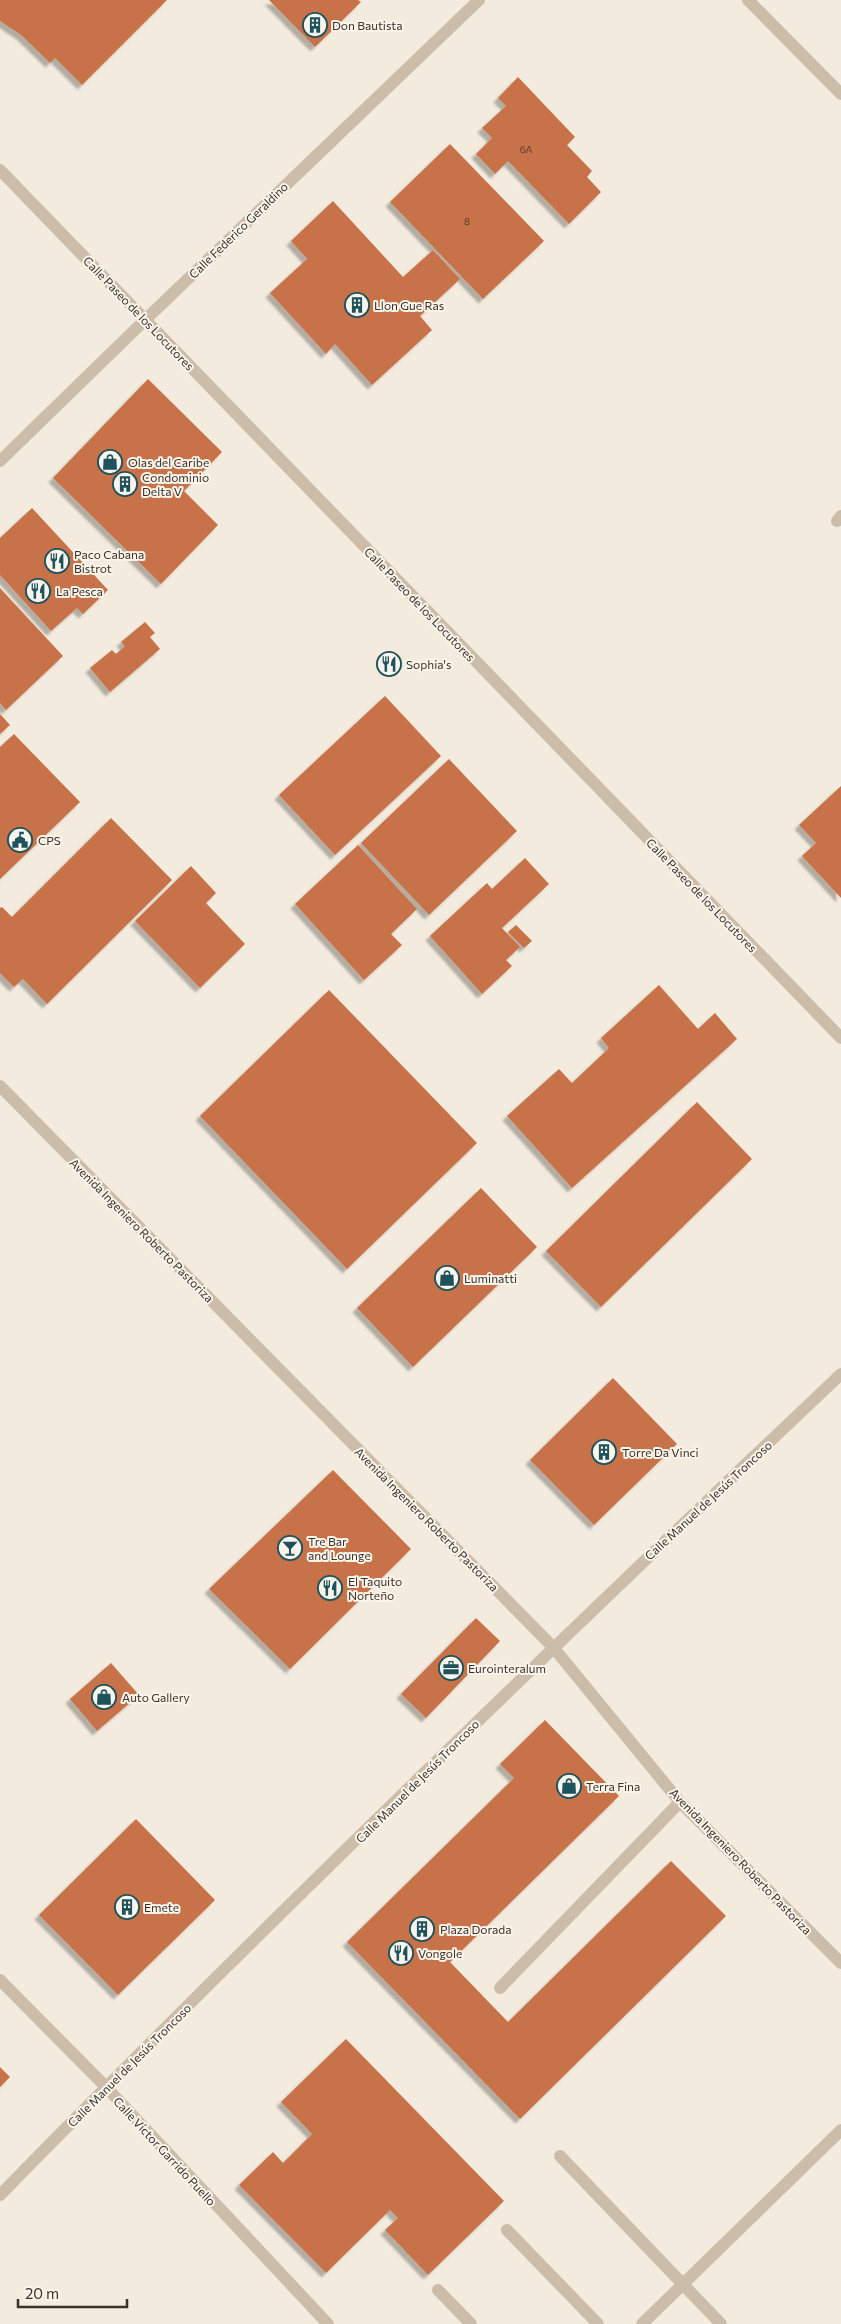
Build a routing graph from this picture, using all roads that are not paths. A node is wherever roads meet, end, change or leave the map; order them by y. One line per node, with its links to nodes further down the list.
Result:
1 (479, 0): 5 (street, Calle Federico Geraldino)
2 (748, 0): 3 (street)
3 (841, 94)
4 (0, 170): 5 (street, Calle Paseo de los Locutores)
5 (144, 320): 6 (street, Calle Federico Geraldino); 7 (street, Calle Paseo de los Locutores)
6 (0, 462)
7 (841, 1038)
8 (0, 1086): 10 (street, Avenida Ingeniero Roberto Pastoriza)
9 (841, 1374): 10 (street, Calle Manuel de Jesús Troncoso)
10 (553, 1647): 11 (street, Avenida Ingeniero Roberto Pastoriza); 15 (street, Calle Manuel de Jesús Troncoso)
11 (680, 1802): 12 (street, Avenida Ingeniero Roberto Pastoriza); 14 (street)
12 (841, 1963)
13 (0, 1980): 15 (street, Calle Víctor Garrido Puello)
14 (500, 1988)
15 (106, 2087): 18 (street, Calle Manuel de Jesús Troncoso); 22 (street, Calle Víctor Garrido Puello)
16 (841, 2130): 20 (street)
17 (560, 2156): 20 (street)
18 (0, 2195)
19 (507, 2230): 24 (street)
20 (682, 2285): 25 (street); 26 (street)
21 (438, 2290): 23 (street)
22 (328, 2324)
23 (471, 2324)
24 (598, 2324)
25 (642, 2324)
26 (720, 2324)

